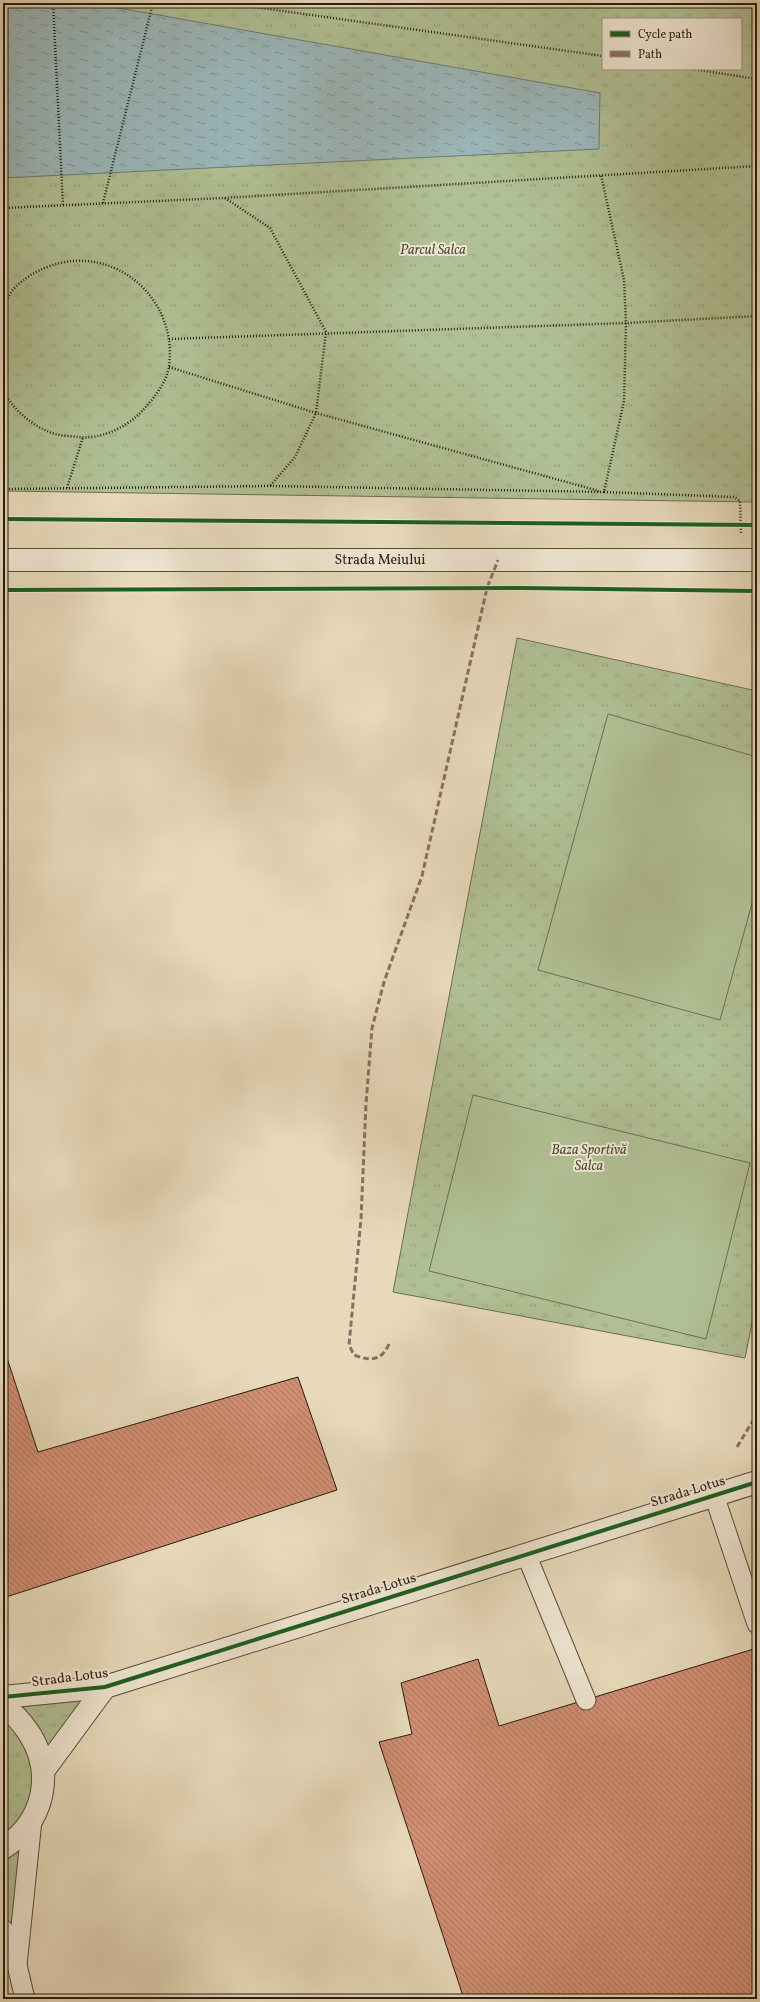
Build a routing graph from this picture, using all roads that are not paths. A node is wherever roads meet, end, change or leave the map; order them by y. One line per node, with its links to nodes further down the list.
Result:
1 (3, 560): 2 (street, Strada Meiului)
2 (750, 560)
3 (757, 1482): 4 (street, Strada Lotus)
4 (714, 1495): 5 (street, Strada Lotus); 6 (lane)
5 (526, 1554): 7 (street, Strada Lotus); 9 (lane)
6 (757, 1624)
7 (105, 1687): 8 (street, Strada Lotus); 11 (street, Strada Lotus)
8 (3, 1697)
9 (586, 1700)
10 (3, 1707): 11 (street)
11 (44, 1770): 12 (street)
12 (32, 1820): 13 (street); 15 (lane)
13 (3, 1848)
14 (3, 1929): 15 (lane)
15 (17, 1965): 16 (lane)
16 (25, 1999)

